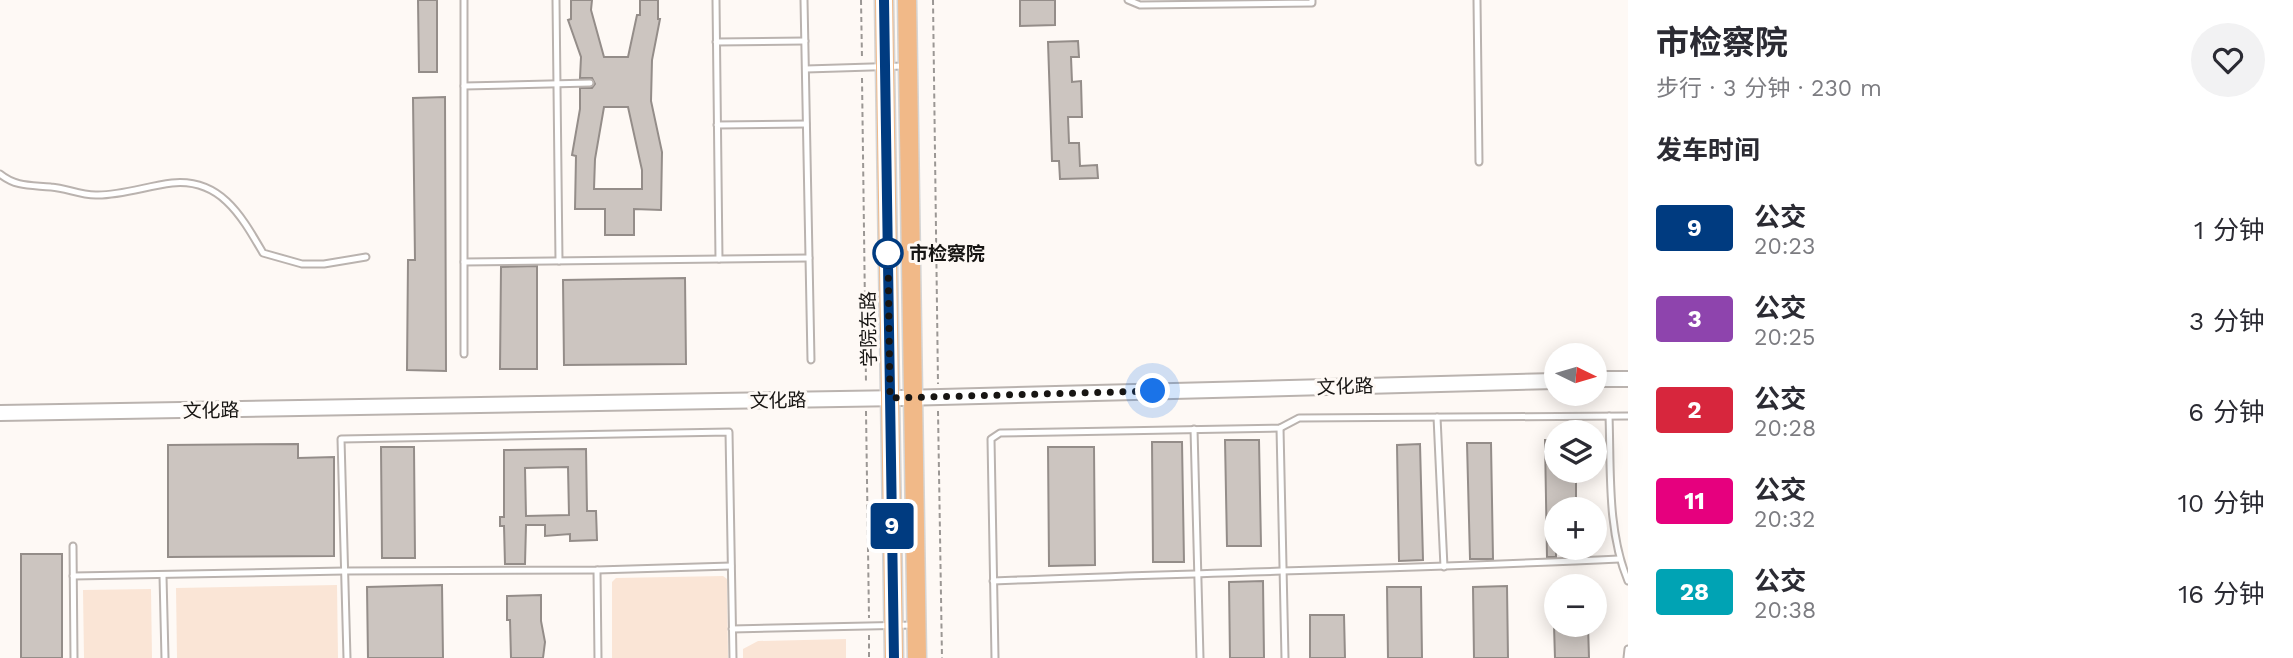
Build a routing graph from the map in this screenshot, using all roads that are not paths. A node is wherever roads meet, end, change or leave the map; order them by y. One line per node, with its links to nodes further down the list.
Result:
1 (464, 0): 17 (lane)
2 (556, 0): 16 (lane)
3 (716, 0): 11 (lane)
4 (804, 0): 10 (lane)
5 (884, 0): 13 (main road, 学院东路)
6 (907, 0): 12 (main road)
7 (1128, 0): 8 (lane)
8 (1312, 0)
9 (1477, 0): 20 (lane)
10 (805, 41): 11 (lane); 14 (lane)
11 (716, 42): 19 (lane)
12 (908, 66): 13 (lane); 33 (main road)
13 (885, 67): 14 (lane); 32 (main road, 学院东路)
14 (806, 69): 18 (lane)
15 (590, 83): 16 (lane)
16 (557, 84): 17 (lane); 25 (lane)
17 (464, 86): 26 (lane)
18 (806, 124): 19 (lane); 23 (lane)
19 (718, 125): 24 (lane)
20 (1479, 162)
21 (0, 174): 22 (lane)
22 (366, 257)
23 (809, 258): 24 (lane); 28 (lane)
24 (719, 259): 25 (lane)
25 (559, 261): 26 (lane)
26 (464, 262): 27 (lane)
27 (464, 354)
28 (811, 360)
29 (1607, 379): 30 (street)
30 (1628, 379)
31 (1544, 380): 33 (street, 文化路)
32 (890, 398): 33 (street, 文化路); 34 (street, 文化路); 52 (main road, 学院东路)
33 (914, 398): 53 (main road)
34 (0, 413)
35 (1609, 416): 36 (lane); 37 (lane); 41 (lane)
36 (1628, 416)
37 (1437, 417): 38 (lane); 43 (lane)
38 (1280, 428): 39 (lane); 45 (lane)
39 (1194, 429): 47 (lane); 50 (lane)
40 (73, 546): 48 (lane)
41 (1619, 559): 43 (lane); 51 (lane)
42 (731, 566): 44 (lane); 46 (lane); 54 (lane)
43 (1444, 567): 45 (lane)
44 (597, 570): 46 (lane); 59 (lane)
45 (1283, 570): 47 (lane); 65 (lane)
46 (345, 571): 49 (lane); 58 (lane)
47 (1198, 573): 50 (lane); 64 (lane)
48 (73, 576): 49 (lane); 56 (lane)
49 (163, 576): 57 (lane)
50 (993, 581): 63 (lane)
51 (1628, 581)
52 (894, 625): 53 (lane); 54 (lane); 61 (main road, 学院东路)
53 (917, 625): 62 (main road)
54 (732, 629): 60 (lane)
55 (1628, 649): 66 (lane)
56 (74, 658)
57 (165, 658)
58 (347, 658)
59 (598, 658)
60 (733, 658)
61 (894, 658)
62 (917, 658)
63 (995, 658)
64 (1200, 658)
65 (1285, 658)
66 (1627, 658)

